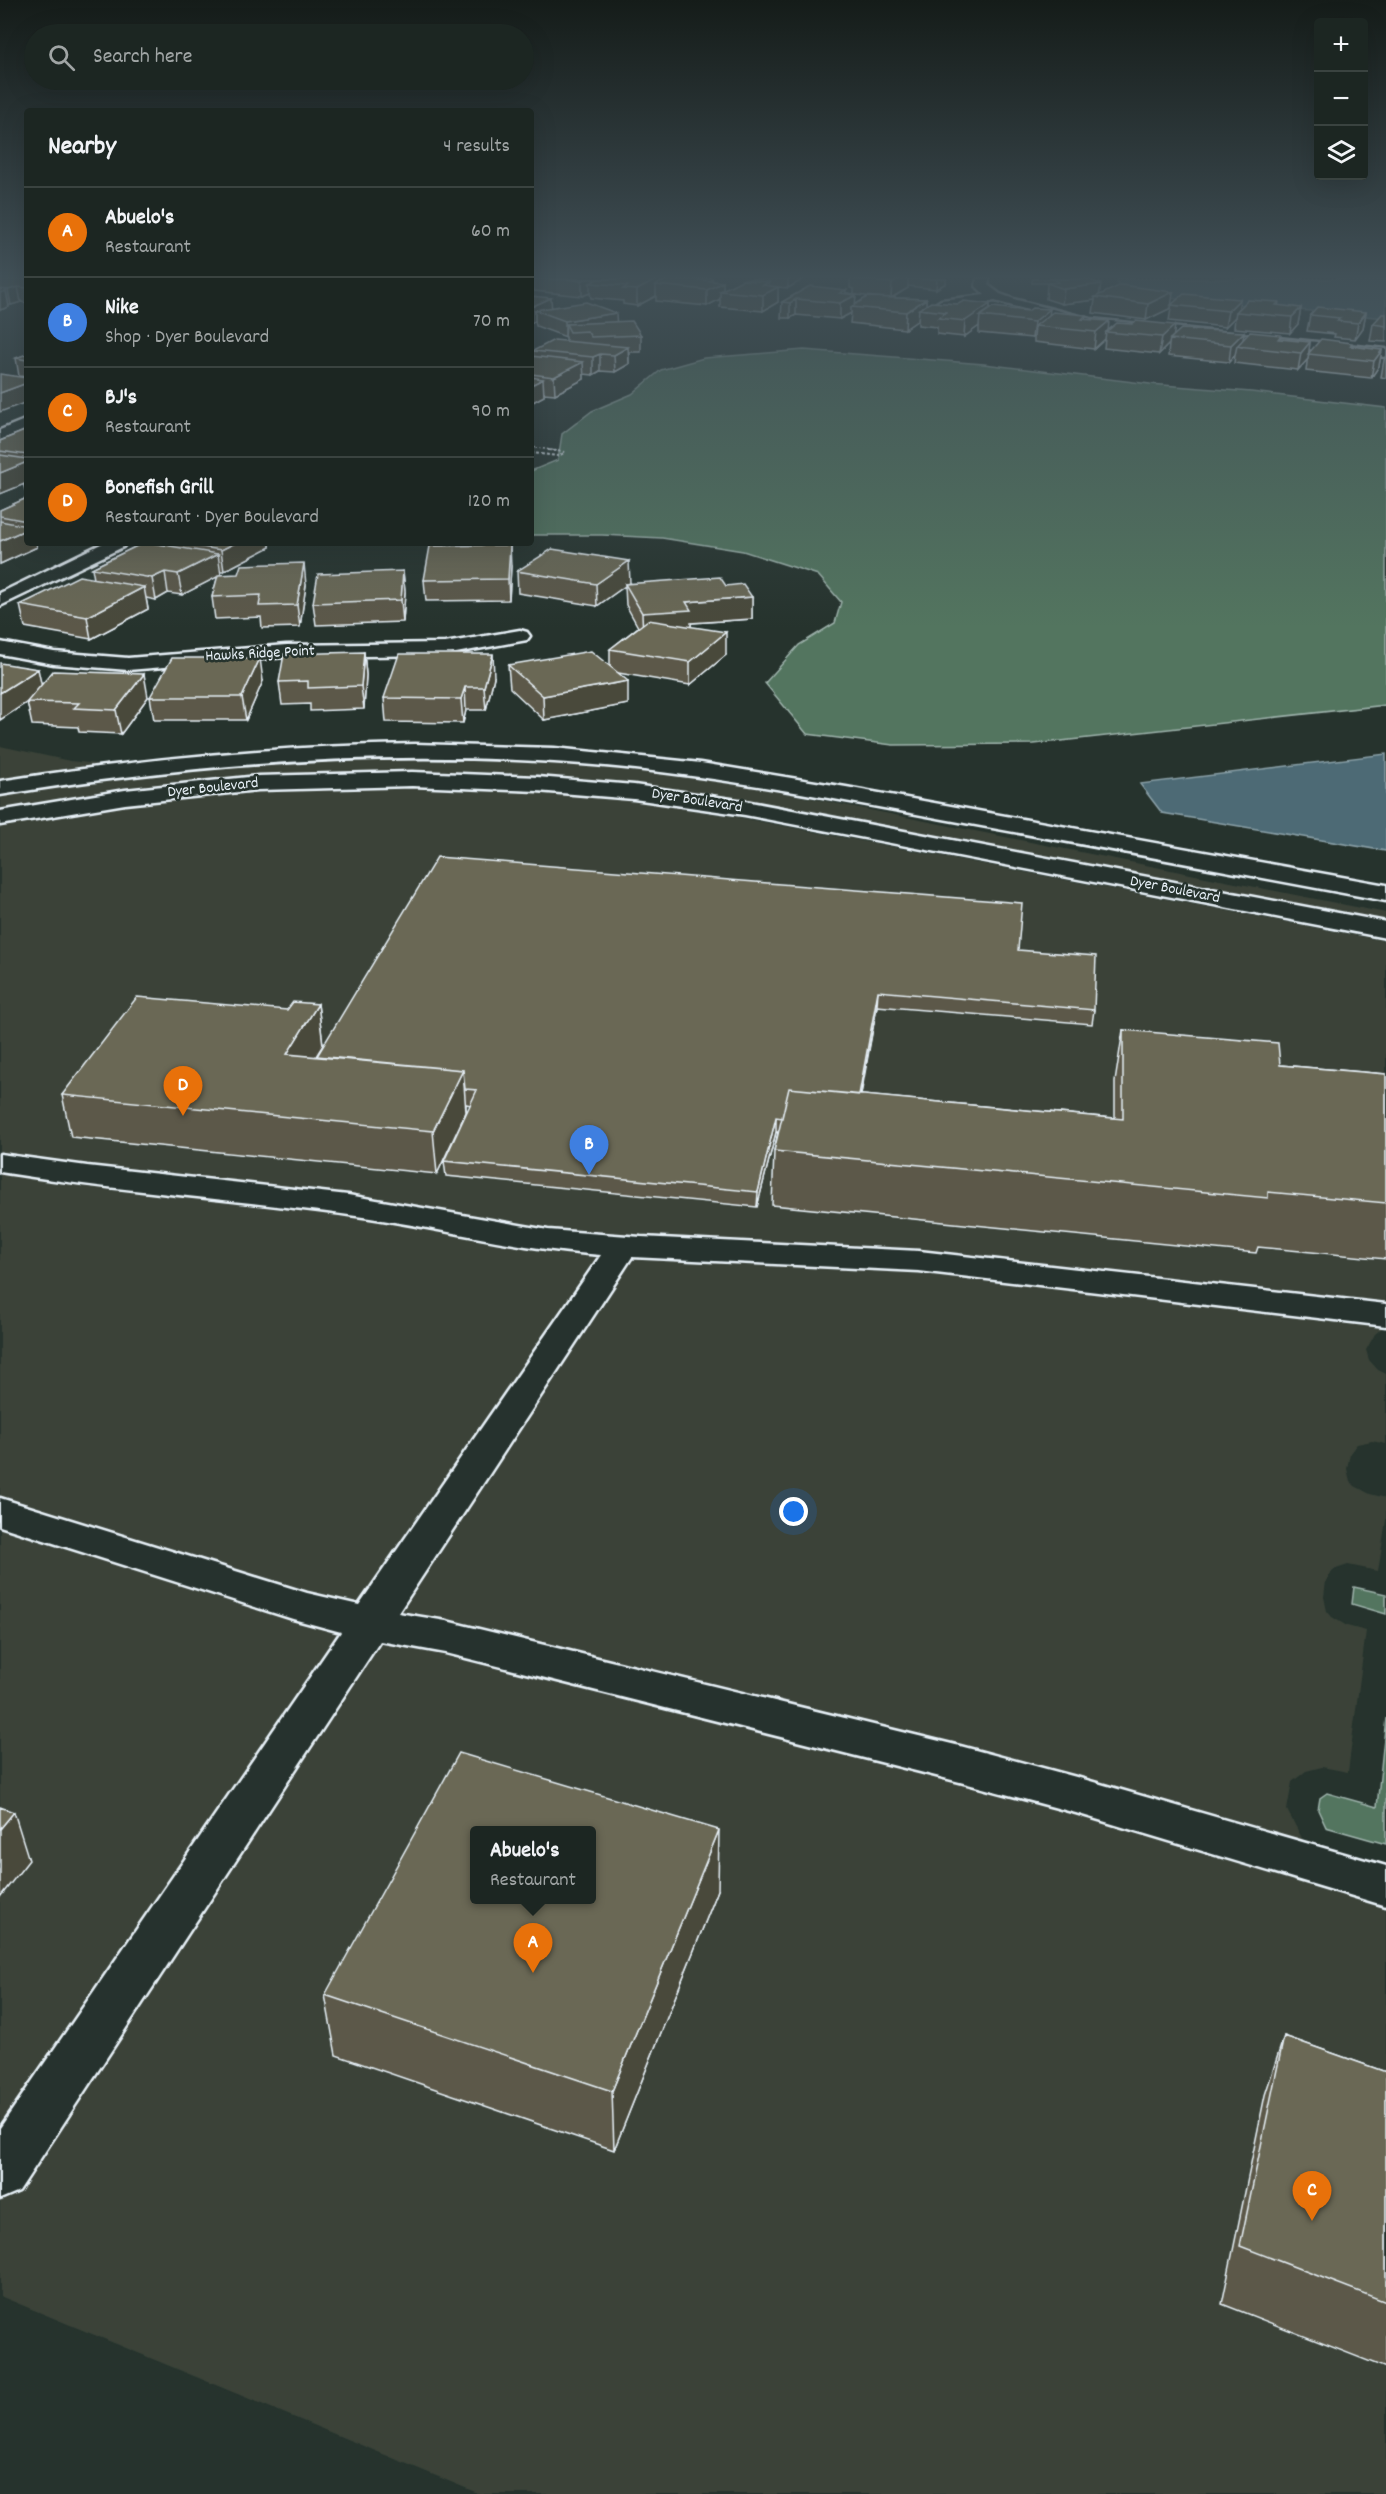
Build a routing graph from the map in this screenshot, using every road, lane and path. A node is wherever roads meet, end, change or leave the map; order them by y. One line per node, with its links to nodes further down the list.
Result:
1 (24, 425): 2 (street)
2 (0, 435)
3 (534, 447): 4 (path)
4 (534, 453)
5 (111, 546): 6 (street)
6 (0, 600)
7 (520, 636): 8 (street, Hawks Ridge Point)
8 (0, 648)
9 (0, 788): 11 (street, Dyer Boulevard)
10 (0, 818): 12 (street, Dyer Boulevard)
11 (1386, 893)
12 (1386, 930)
13 (0, 1163): 14 (street)
14 (623, 1246): 15 (street); 17 (street)
15 (1386, 1315)
16 (0, 1512): 17 (street)
17 (368, 1623): 18 (street); 19 (street)
18 (1386, 1886)
19 (0, 2173)

